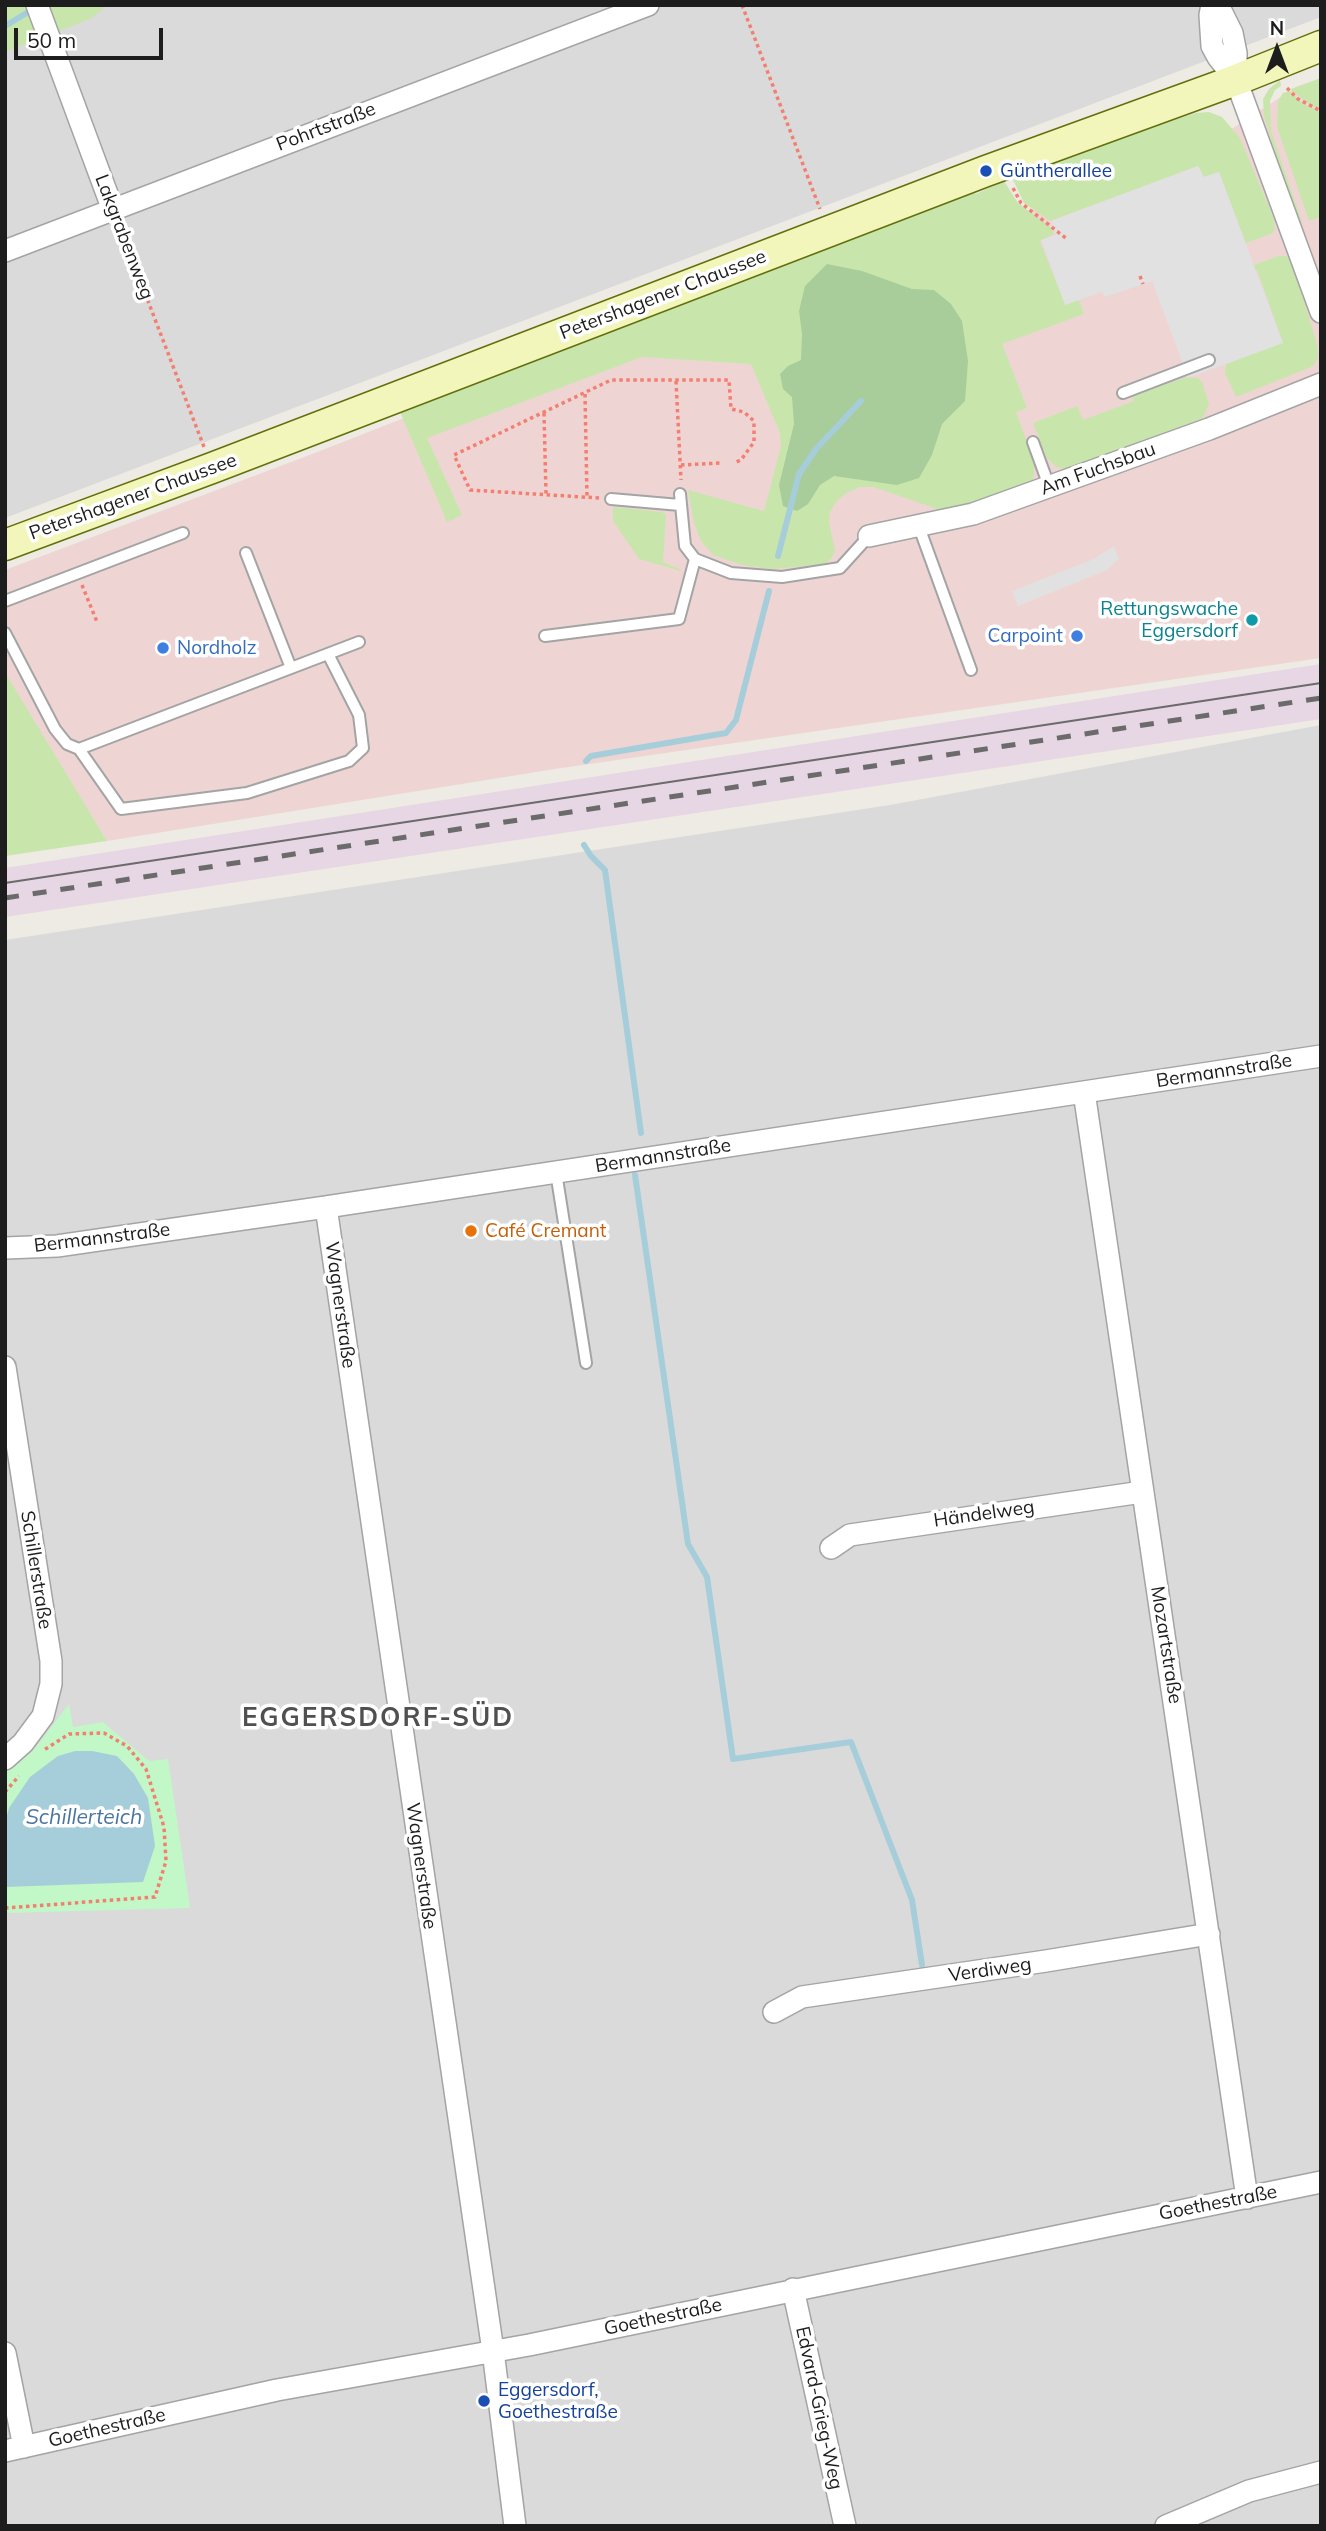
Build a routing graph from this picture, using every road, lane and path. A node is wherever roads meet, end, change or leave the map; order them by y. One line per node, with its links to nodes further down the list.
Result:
1 (37, 5): 11 (street, Lakgrabenweg)
2 (648, 5): 11 (street, Pohrtstraße)
3 (742, 5): 12 (path)
4 (1212, 5): 7 (street)
5 (1218, 5): 7 (street)
6 (1321, 46): 7 (street, Petershagener Chaussee)
7 (1236, 80): 17 (street); 27 (street, Petershagener Chaussee)
8 (1287, 88): 9 (path)
9 (1321, 111)
10 (1021, 203): 13 (path)
11 (113, 210): 14 (street, Pohrtstraße); 27 (path, Lakgrabenweg)
12 (820, 211)
13 (1067, 239)
14 (5, 251)
15 (1140, 276): 16 (path)
16 (1143, 284)
17 (1321, 312)
18 (1209, 360): 22 (lane)
19 (676, 381): 21 (path); 25 (path); 26 (path)
20 (1321, 384): 28 (street, Am Fuchsbau)
21 (585, 393): 23 (path); 30 (path)
22 (1123, 393)
23 (544, 413): 29 (path); 29 (path)
24 (1033, 442): 28 (lane)
25 (721, 463)
26 (734, 463)
27 (212, 468): 35 (street, Petershagener Chaussee)
28 (1049, 486): 32 (street, Am Fuchsbau)
29 (546, 494): 30 (path)
30 (587, 497): 31 (path)
31 (611, 499): 37 (lane)
32 (919, 527): 34 (street, Am Fuchsbau); 46 (lane)
33 (183, 533): 38 (lane)
34 (869, 536): 37 (lane)
35 (5, 545)
36 (247, 553): 45 (lane)
37 (695, 559): 42 (lane)
38 (78, 573): 39 (lane); 40 (path)
39 (5, 601)
40 (97, 622)
41 (5, 633): 47 (lane)
42 (545, 636)
43 (359, 642): 44 (lane)
44 (328, 654): 45 (lane); 47 (lane)
45 (291, 668): 47 (lane)
46 (971, 670)
47 (79, 749)
48 (1321, 1056): 49 (street, Bermannstraße)
49 (1084, 1092): 50 (street, Bermannstraße); 55 (street, Mozartstraße)
50 (556, 1172): 51 (street, Bermannstraße); 53 (lane)
51 (326, 1207): 52 (street, Bermannstraße); 67 (street, Wagnerstraße)
52 (5, 1248)
53 (586, 1363)
54 (5, 1367): 58 (street, Schillerstraße)
55 (1142, 1492): 56 (street, Händelweg); 62 (street, Mozartstraße)
56 (831, 1548)
57 (37, 1755): 61 (path)
58 (5, 1759)
59 (23, 1771): 60 (path)
60 (5, 1792)
61 (5, 1908)
62 (1209, 1934): 63 (street, Verdiweg); 65 (street, Mozartstraße)
63 (774, 2012)
64 (1321, 2182): 65 (street, Goethestraße)
65 (1247, 2198): 66 (street, Goethestraße)
66 (793, 2289): 67 (street, Goethestraße); 72 (street, Edvard-Grieg-Weg)
67 (493, 2351): 69 (street, Goethestraße); 71 (street, Wagnerstraße)
68 (5, 2353): 69 (street)
69 (15, 2449)
70 (1321, 2472): 73 (street)
71 (515, 2526)
72 (845, 2526)
73 (1166, 2526)

